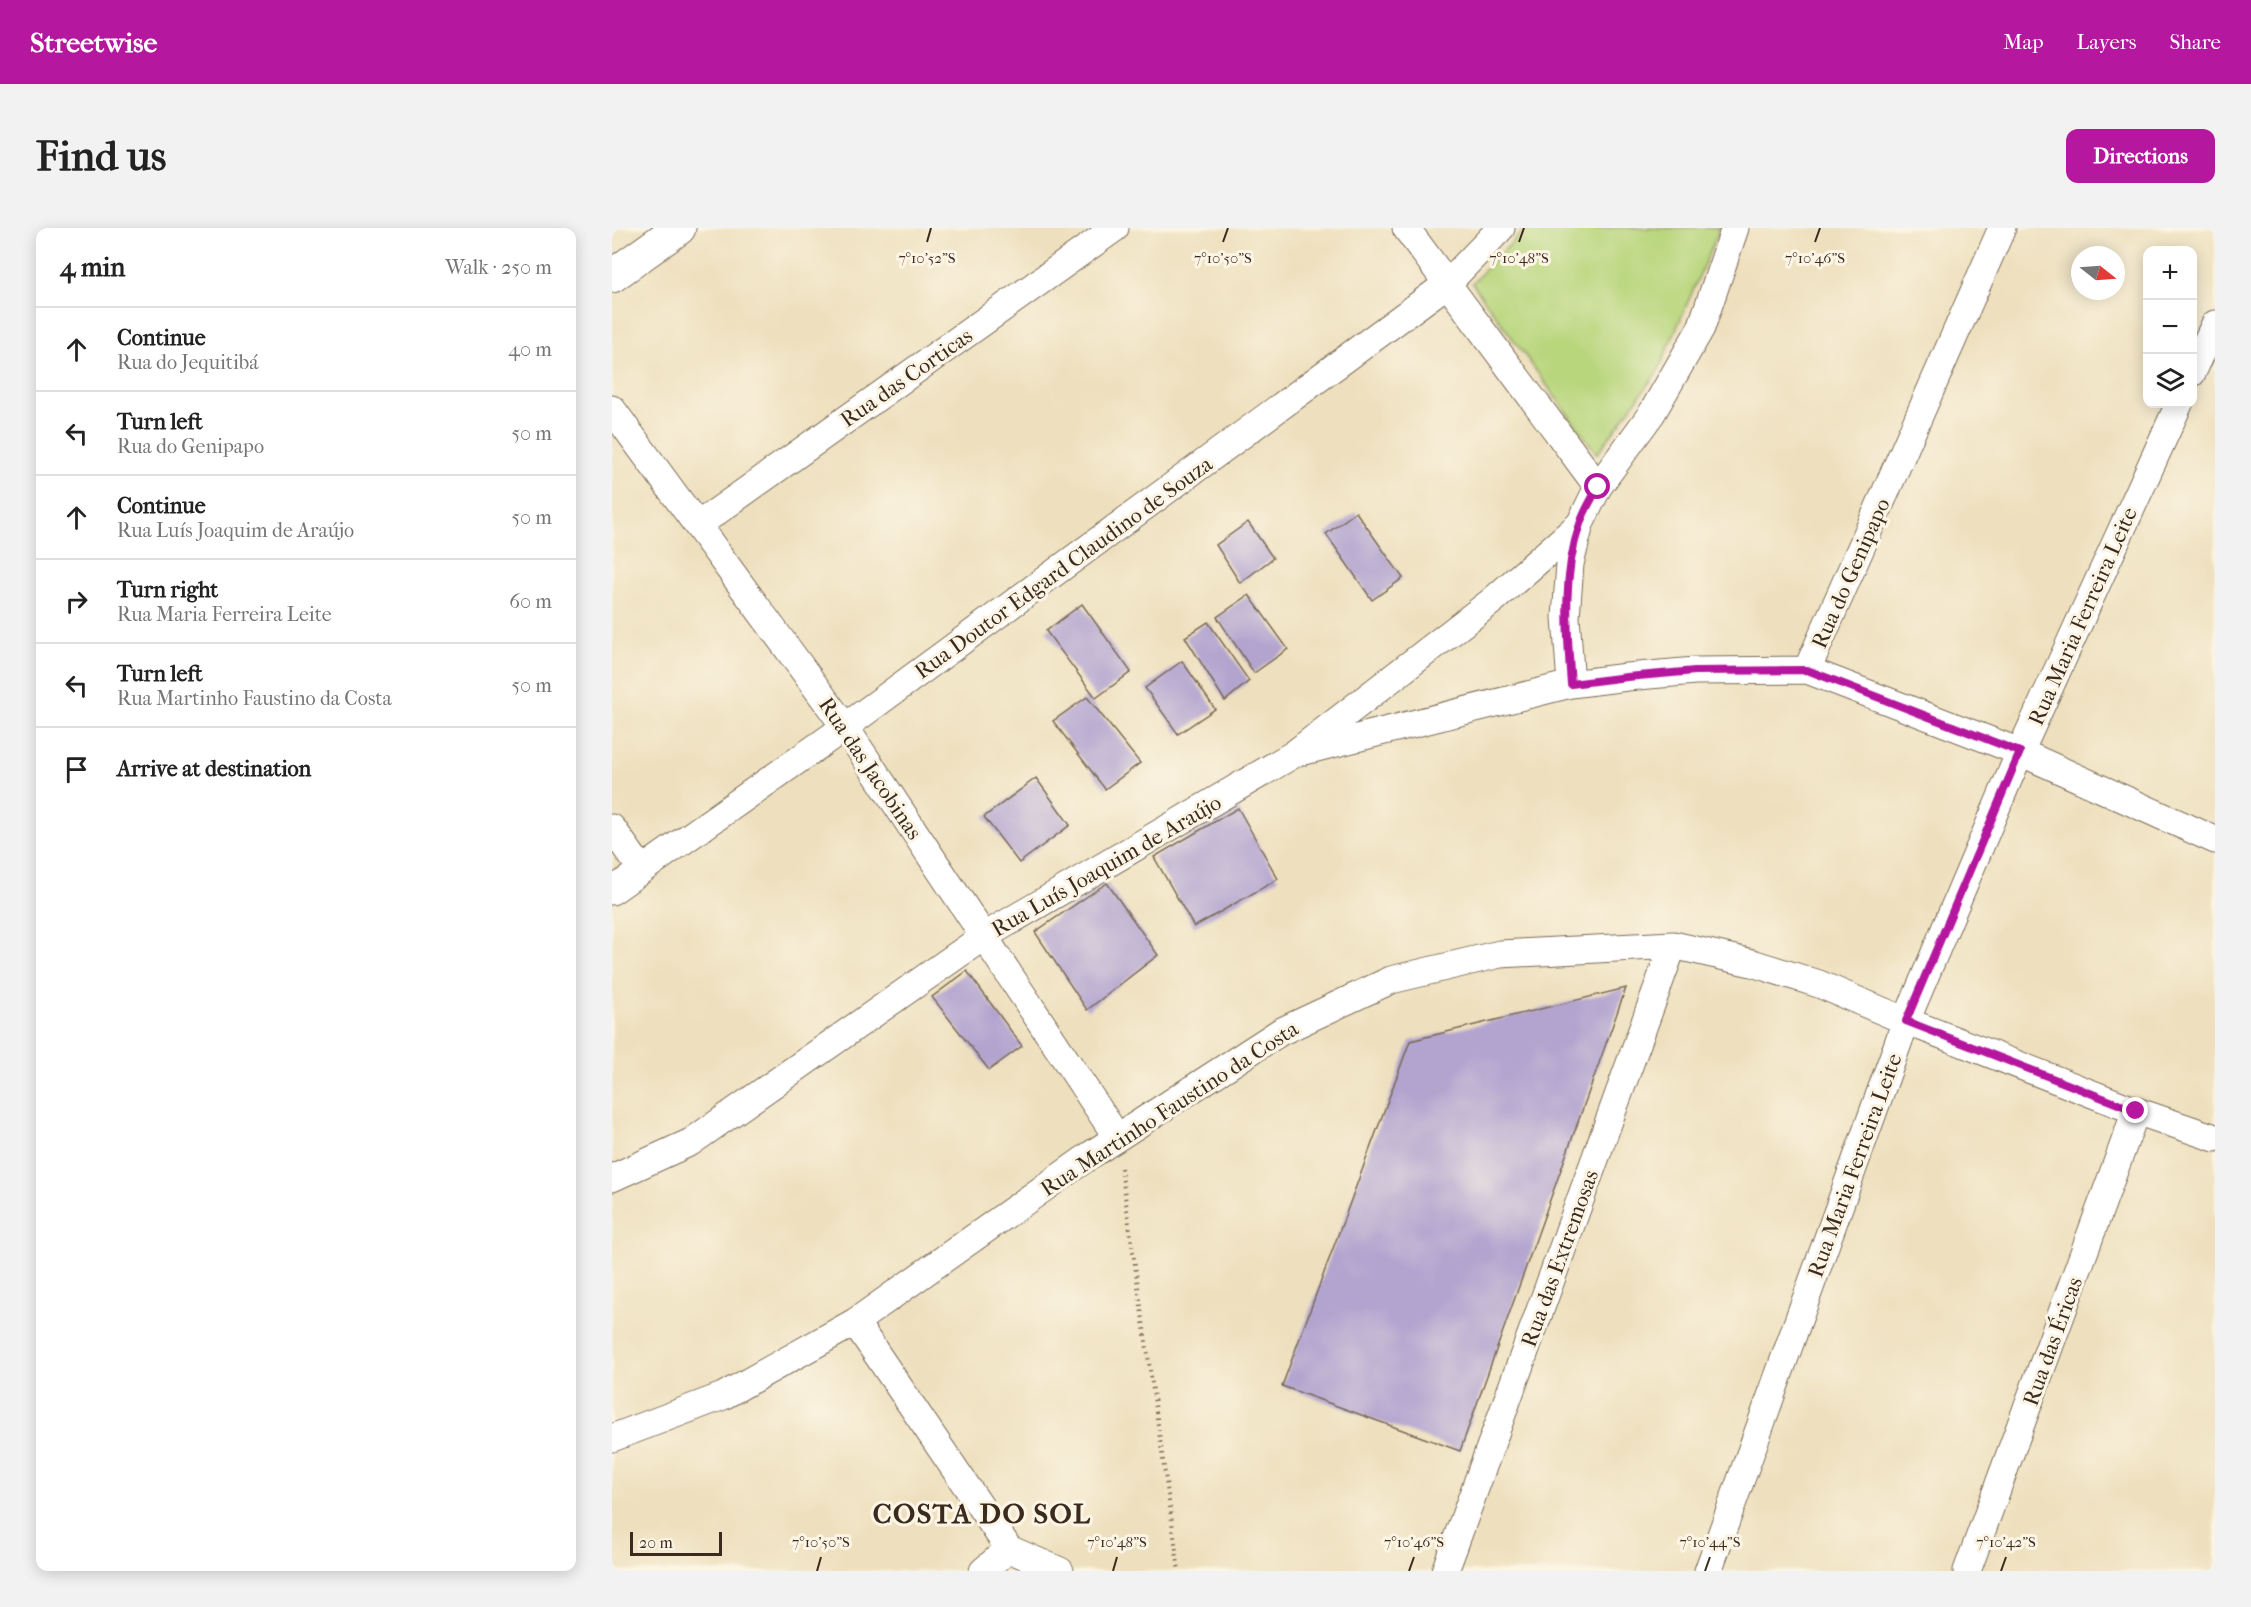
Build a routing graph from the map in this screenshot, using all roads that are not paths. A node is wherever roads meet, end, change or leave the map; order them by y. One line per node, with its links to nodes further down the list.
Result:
1 (679, 228): 7 (street)
2 (1115, 228): 15 (street, Rua das Corticas)
3 (1406, 228): 8 (street)
4 (1501, 228): 8 (street, Rua Doutor Edgard Claudino de Souza)
5 (1735, 228): 13 (street)
6 (2002, 228): 16 (street, Rua do Genipapo)
7 (612, 276)
8 (1448, 284): 13 (street); 18 (street, Rua Doutor Edgard Claudino de Souza)
9 (2215, 324): 10 (street)
10 (2197, 364)
11 (2177, 408): 19 (street, Rua Maria Ferreira Leite)
12 (612, 409): 15 (street, Rua das Jacobinas)
13 (1598, 487): 14 (street)
14 (1580, 524): 17 (street); 20 (street, Rua Luís Joaquim de Araújo)
15 (698, 525): 18 (street, Rua das Jacobinas)
16 (1807, 670): 17 (street, Rua do Genipapo); 19 (street)
17 (1571, 684): 20 (street, Rua do Genipapo)
18 (845, 727): 23 (street, Rua Doutor Edgard Claudino de Souza); 25 (street, Rua das Jacobinas)
19 (2020, 752): 22 (street); 27 (street, Rua Maria Ferreira Leite)
20 (1294, 754): 25 (street, Rua Luís Joaquim de Araújo)
21 (612, 828): 23 (street)
22 (2215, 840)
23 (642, 870): 24 (street, Rua Doutor Edgard Claudino de Souza)
24 (612, 891)
25 (983, 937): 29 (street, Rua das Jacobinas); 31 (street, Rua Luís Joaquim de Araújo)
26 (1673, 945): 27 (street, Rua Martinho Faustino da Costa); 29 (street, Rua Martinho Faustino da Costa); 37 (street, Rua das Extremosas)
27 (1906, 1021): 28 (street, Rua Martinho Faustino da Costa); 38 (street, Rua Maria Ferreira Leite)
28 (2136, 1111): 30 (street, Rua Martinho Faustino da Costa); 39 (street, Rua das Éricas)
29 (1117, 1137): 32 (street, Rua Martinho Faustino da Costa)
30 (2215, 1138)
31 (612, 1178)
32 (855, 1322): 33 (street, Rua Martinho Faustino da Costa); 34 (street)
33 (612, 1438)
34 (1009, 1549): 35 (street); 36 (street)
35 (983, 1571)
36 (1060, 1571)
37 (1445, 1571)
38 (1708, 1571)
39 (1966, 1571)

